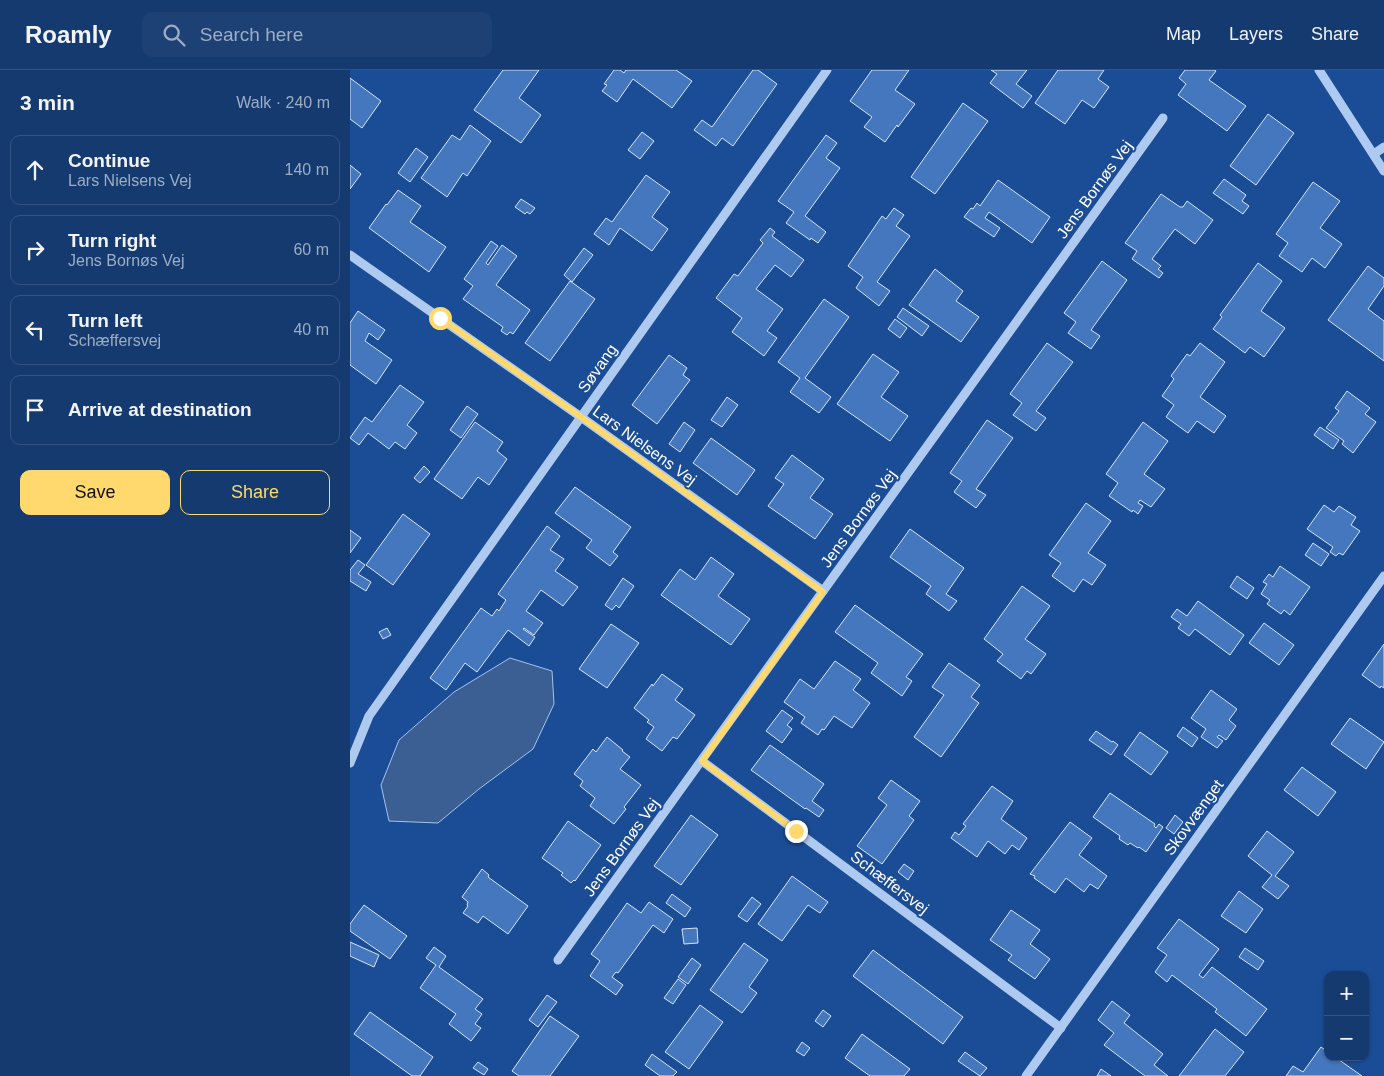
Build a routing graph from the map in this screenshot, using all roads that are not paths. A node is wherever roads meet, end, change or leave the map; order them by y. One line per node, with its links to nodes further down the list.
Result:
1 (828, 70): 8 (street, Søvang)
2 (1319, 70): 5 (street)
3 (1164, 118): 10 (street, Jens Bornøs Vej)
4 (1384, 147): 5 (street)
5 (1374, 154): 6 (street)
6 (1384, 171)
7 (350, 256): 8 (street, Lars Nielsens Vej)
8 (581, 417): 10 (street, Lars Nielsens Vej); 12 (street, Søvang)
9 (1384, 576): 14 (street, Skovvænget)
10 (823, 592): 11 (street, Jens Bornøs Vej)
11 (702, 761): 13 (street, Jens Bornøs Vej); 14 (street, Schæffersvej)
12 (350, 763)
13 (558, 960)
14 (1061, 1028): 15 (street, Skovvænget)
15 (1026, 1076)

